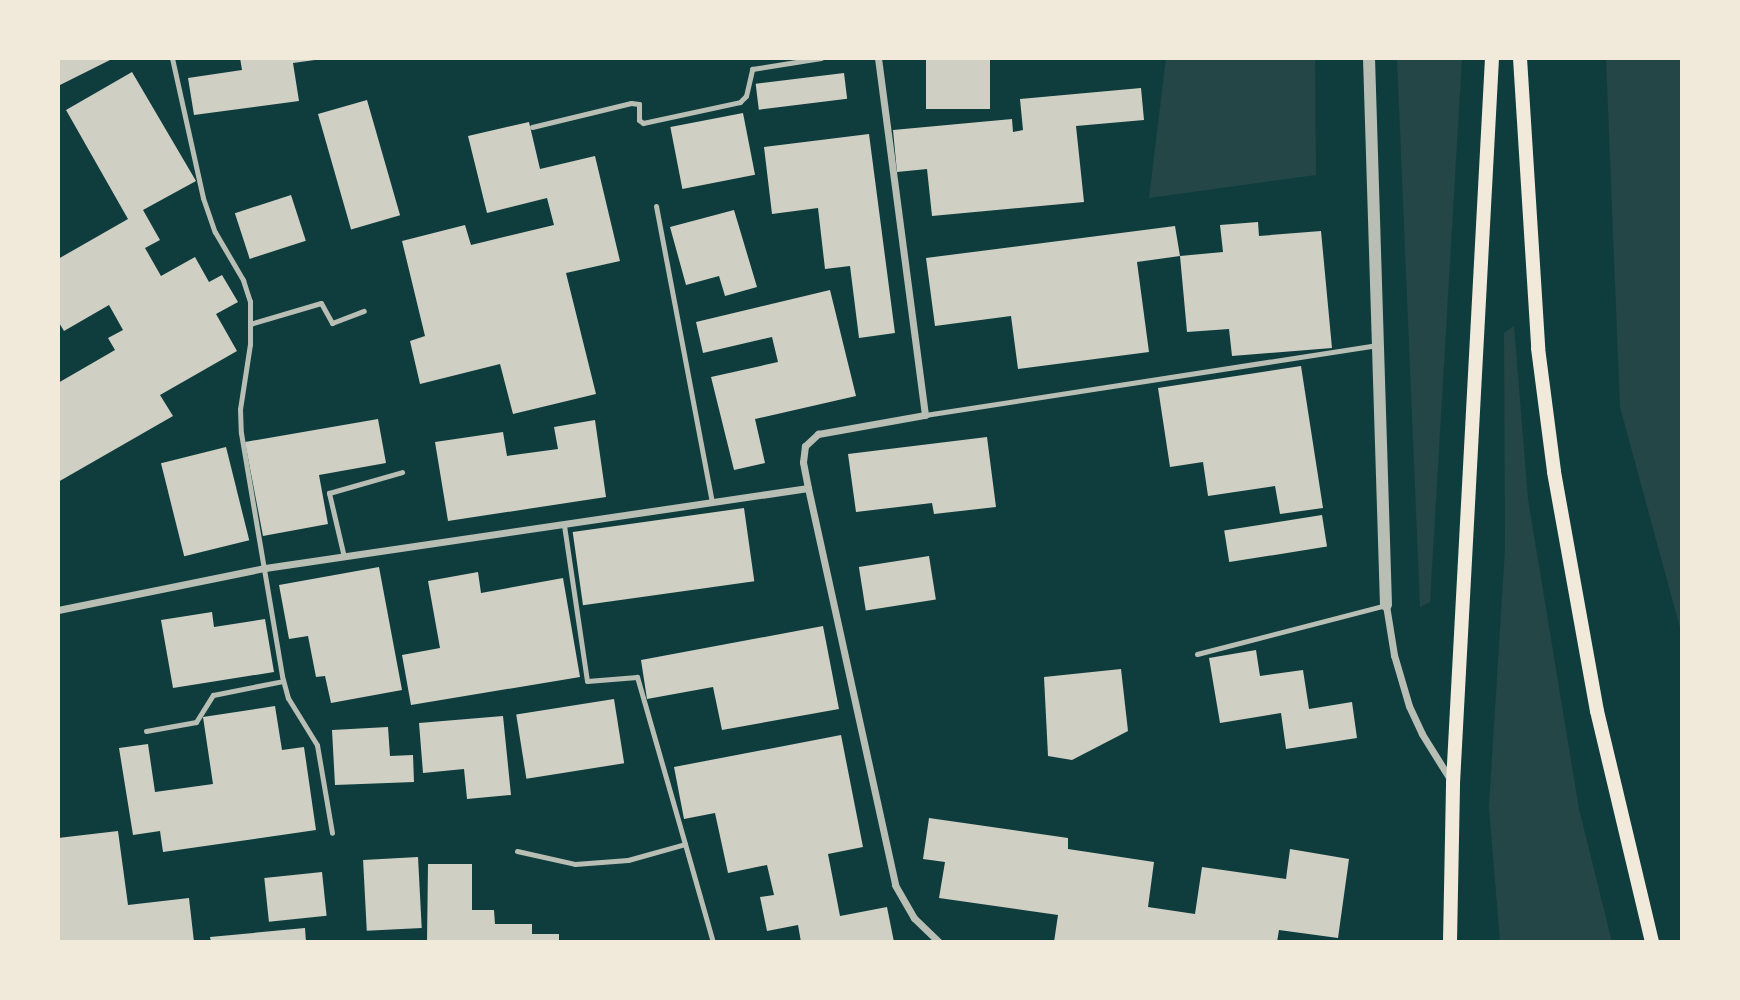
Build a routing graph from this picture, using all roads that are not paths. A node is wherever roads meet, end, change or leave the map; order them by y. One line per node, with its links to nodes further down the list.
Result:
1 (172, 58): 10 (lane)
2 (821, 58): 7 (lane)
3 (878, 58): 12 (street)
4 (1368, 58): 11 (street)
5 (1492, 58): 24 (main road)
6 (1520, 58): 31 (main road)
7 (532, 127)
8 (656, 206): 15 (lane)
9 (364, 311): 10 (lane)
10 (250, 324): 18 (lane)
11 (1378, 345): 12 (lane); 19 (street)
12 (925, 415): 14 (street)
13 (402, 472): 17 (lane)
14 (808, 488): 15 (street); 29 (street)
15 (712, 502): 16 (street)
16 (564, 525): 17 (street); 26 (lane)
17 (344, 557): 18 (street)
18 (265, 568): 20 (street); 22 (lane)
19 (1386, 605): 21 (lane); 24 (street)
20 (58, 610)
21 (1197, 654)
22 (283, 681): 23 (lane); 25 (lane)
23 (146, 731)
24 (1453, 783): 30 (main road)
25 (332, 833)
26 (685, 844): 27 (lane); 28 (lane)
27 (517, 851)
28 (713, 942)
29 (940, 942)
30 (1451, 942)
31 (1652, 942)

